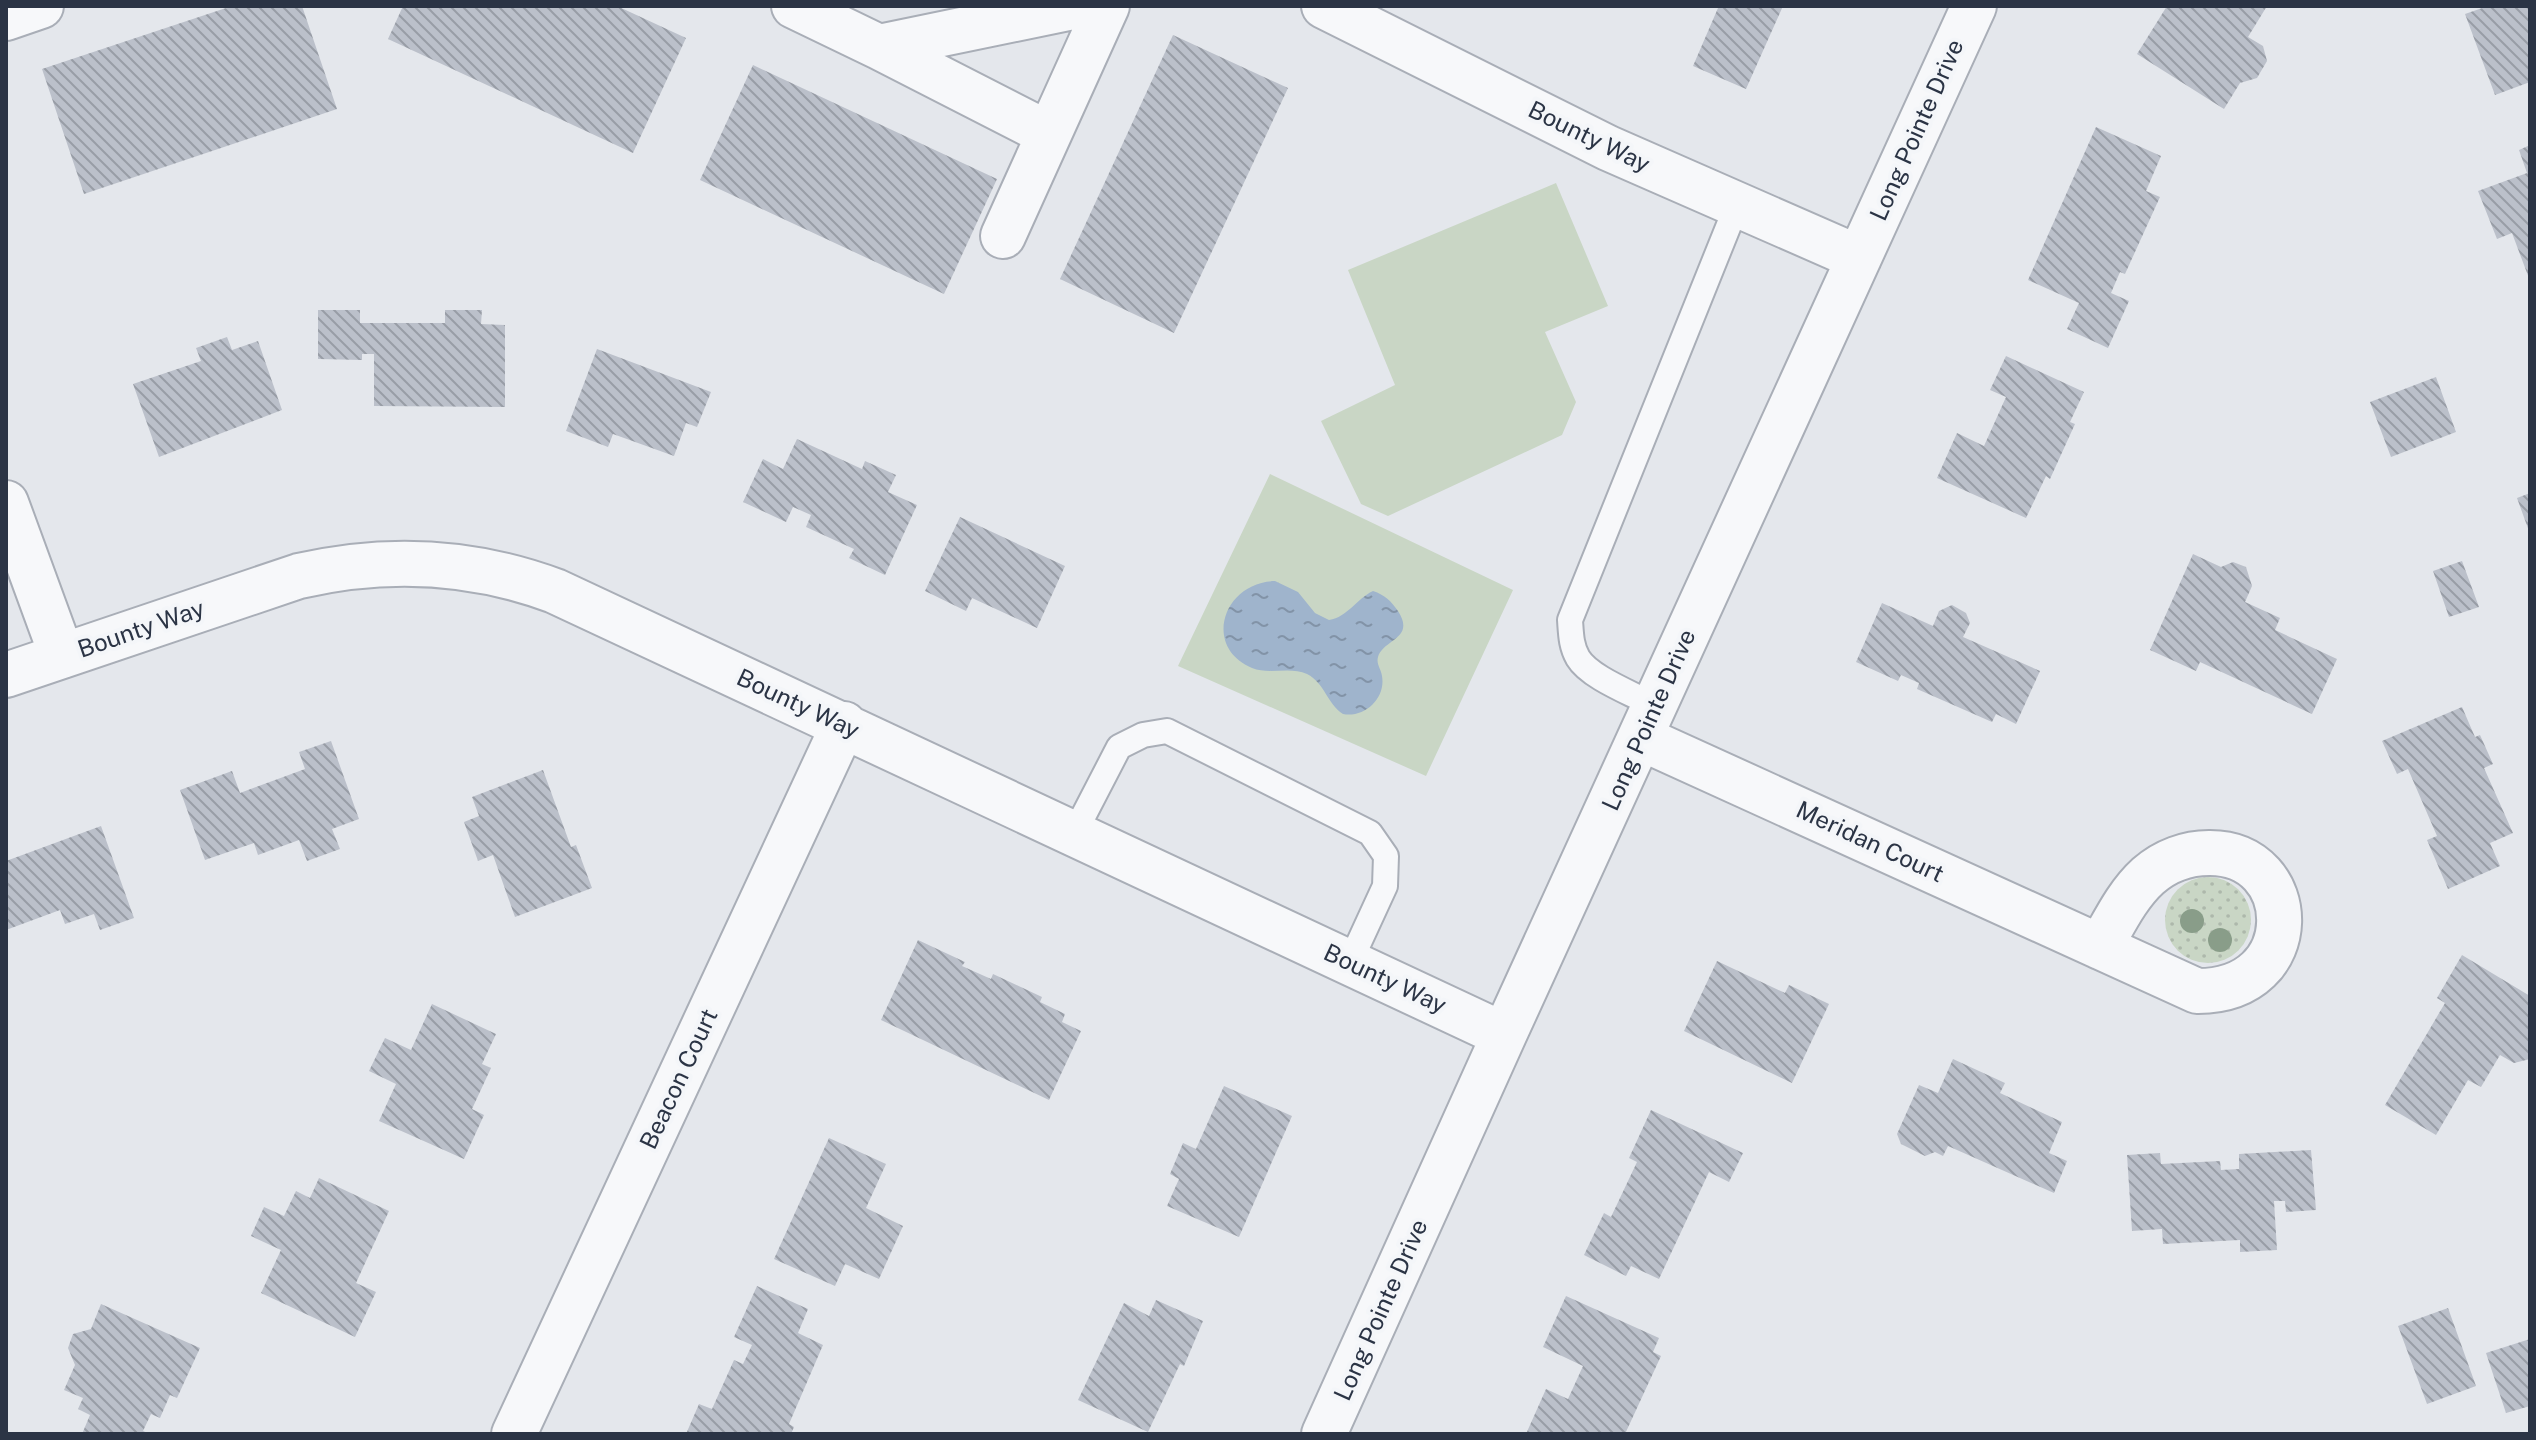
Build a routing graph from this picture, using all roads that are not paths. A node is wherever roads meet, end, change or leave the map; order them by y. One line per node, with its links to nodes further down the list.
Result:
1 (41, 6): 7 (street)
2 (794, 6): 8 (street)
3 (1078, 6): 8 (street)
4 (1107, 6): 9 (street)
5 (1324, 6): 10 (street, Bounty Way)
6 (1974, 6): 12 (street, Long Pointe Drive)
7 (6, 18)
8 (879, 47): 9 (street)
9 (1049, 134): 11 (street)
10 (1737, 205): 12 (street, Bounty Way); 16 (lane)
11 (1003, 236)
12 (1859, 258): 16 (street, Long Pointe Drive)
13 (6, 503): 14 (street, Bounty Way)
14 (62, 656): 15 (street, Bounty Way); 17 (street, Bounty Way)
15 (6, 675)
16 (1648, 722): 19 (street, Meridan Court); 21 (street, Long Pointe Drive)
17 (844, 724): 18 (street, Bounty Way); 22 (street, Beacon Court)
18 (1074, 834): 20 (street, Bounty Way); 20 (lane)
19 (2100, 947)
20 (1350, 962): 21 (street, Bounty Way)
21 (1504, 1035): 23 (street, Long Pointe Drive)
22 (514, 1434)
23 (1324, 1434)

